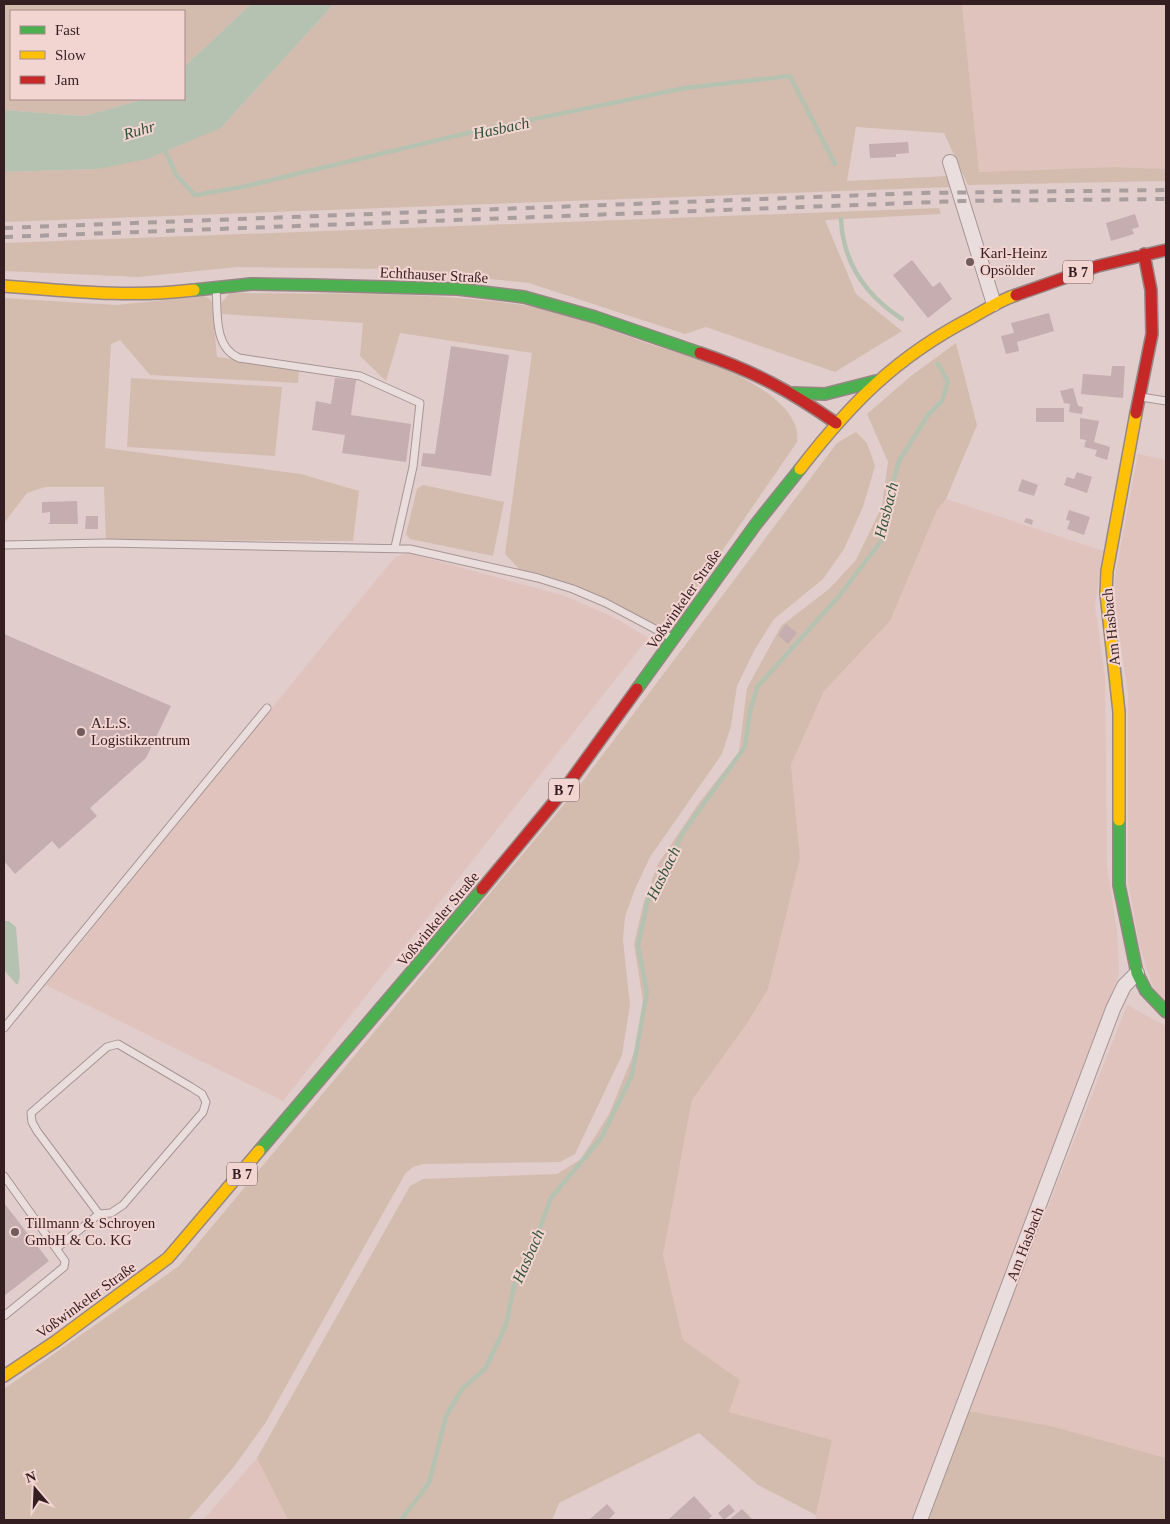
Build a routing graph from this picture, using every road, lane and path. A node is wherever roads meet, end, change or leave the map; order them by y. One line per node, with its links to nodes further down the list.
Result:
1 (950, 162): 6 (street)
2 (1166, 250): 3 (main road, B 7)
3 (1144, 254): 6 (main road, B 7); 9 (main road, Am Hasbach)
4 (4, 286): 5 (main road, Echthauser Straße)
5 (216, 287): 8 (main road, Echthauser Straße); 13 (lane)
6 (994, 304): 7 (main road, B 7)
7 (878, 380): 8 (main road); 11 (main road, B 7)
8 (793, 393): 11 (main road, Echthauser Straße)
9 (1138, 397): 10 (lane); 16 (main road, Am Hasbach)
10 (1166, 401)
11 (836, 423): 14 (main road, Voßwinkeler Straße / B 7)
12 (4, 545): 13 (lane)
13 (395, 547): 14 (lane)
14 (674, 639): 23 (main road, Voßwinkeler Straße / B 7)
15 (267, 708): 18 (lane)
16 (1137, 973): 17 (main road, Am Hasbach); 24 (street, Am Hasbach)
17 (1166, 1012)
18 (4, 1028)
19 (4, 1176): 21 (lane)
20 (99, 1214): 20 (lane); 21 (lane)
21 (57, 1248): 22 (lane)
22 (4, 1316)
23 (4, 1376)
24 (920, 1520)

